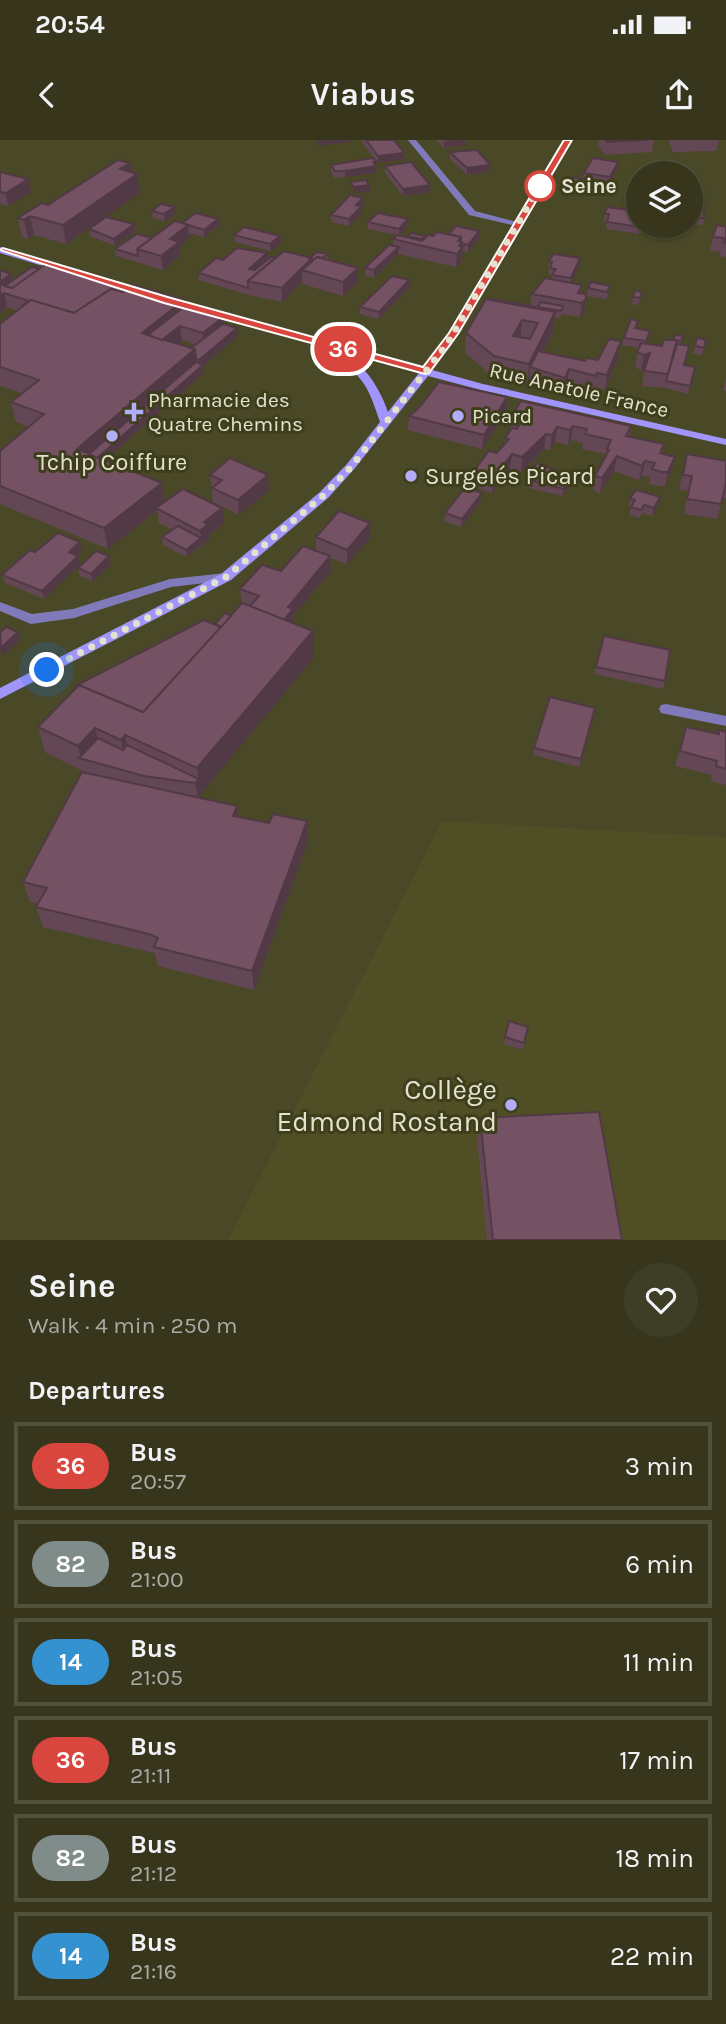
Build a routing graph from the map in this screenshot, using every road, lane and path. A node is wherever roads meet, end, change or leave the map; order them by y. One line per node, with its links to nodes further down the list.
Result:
1 (412, 140): 3 (street)
2 (568, 140): 3 (main road)
3 (518, 225): 6 (main road)
4 (0, 250): 5 (main road)
5 (279, 331): 6 (main road, Rue Anatole France); 7 (main road)
6 (425, 371): 7 (main road); 8 (main road, Rue Anatole France)
7 (385, 422): 9 (main road)
8 (726, 442)
9 (226, 577): 10 (street); 11 (main road)
10 (0, 606)
11 (0, 694)
12 (666, 709): 13 (street)
13 (726, 721)

